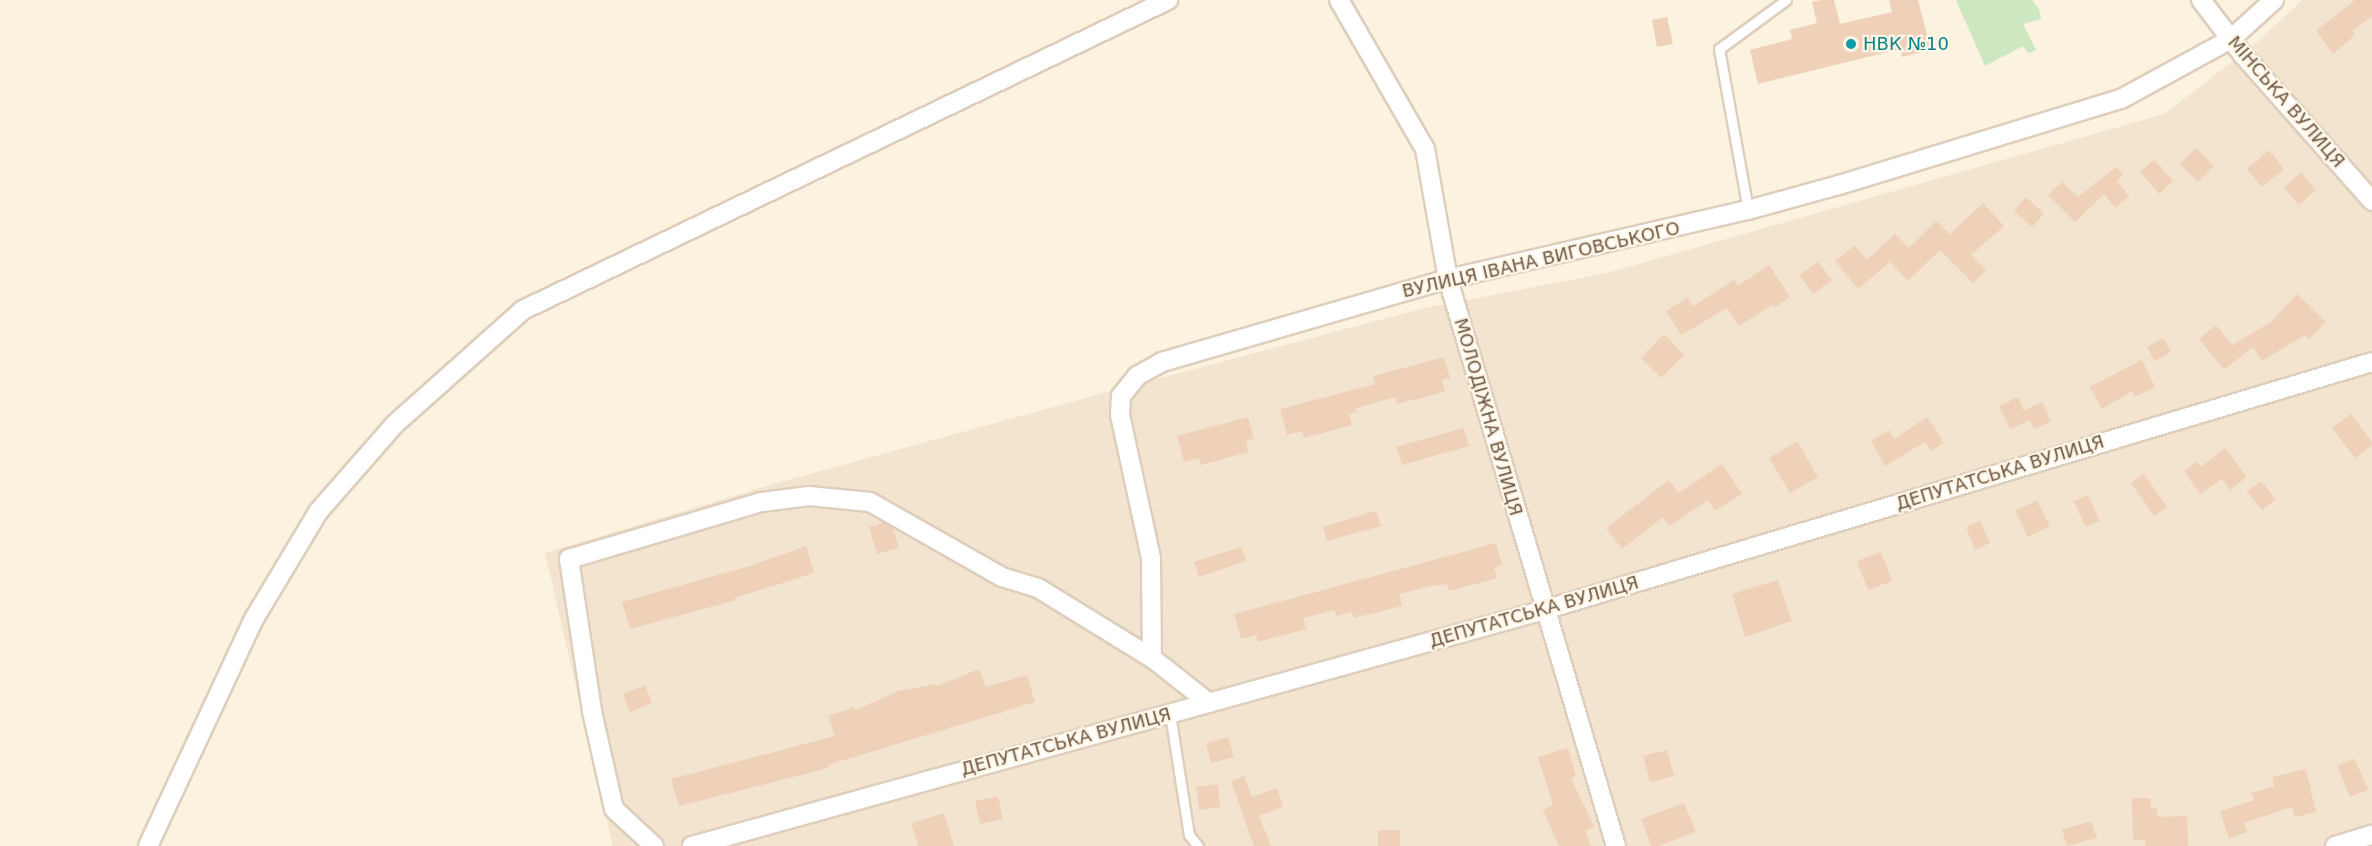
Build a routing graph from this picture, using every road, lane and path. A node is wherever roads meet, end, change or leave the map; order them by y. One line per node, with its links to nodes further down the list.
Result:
1 (1168, 0): 16 (street)
2 (1339, 0): 9 (street, МОЛОДІЖНА ВУЛИЦЯ)
3 (1785, 0): 8 (lane)
4 (2201, 0): 6 (street, МІНСЬКА ВУЛИЦЯ)
5 (2274, 0): 6 (street, ВУЛИЦЯ ІВАНА ВИГОВСЬКОГО)
6 (2231, 39): 7 (street, МІНСЬКА ВУЛИЦЯ); 8 (street, ВУЛИЦЯ ІВАНА ВИГОВСЬКОГО)
7 (2372, 201)
8 (1748, 210): 9 (street, ВУЛИЦЯ ІВАНА ВИГОВСЬКОГО)
9 (1448, 279): 11 (street, МОЛОДІЖНА ВУЛИЦЯ); 12 (street, ВУЛИЦЯ ІВАНА ВИГОВСЬКОГО)
10 (2372, 362): 11 (street, ДЕПУТАТСЬКА ВУЛИЦЯ)
11 (1544, 610): 13 (street, ДЕПУТАТСЬКА ВУЛИЦЯ); 20 (street, МОЛОДІЖНА ВУЛИЦЯ)
12 (1152, 658): 13 (street); 17 (street)
13 (1209, 703): 14 (street, ДЕПУТАТСЬКА ВУЛИЦЯ)
14 (1170, 714): 18 (street, ДЕПУТАТСЬКА ВУЛИЦЯ); 19 (lane)
15 (2372, 835): 21 (street)
16 (148, 846)
17 (654, 846)
18 (693, 846)
19 (1198, 846)
20 (1616, 846)
21 (2335, 846)

